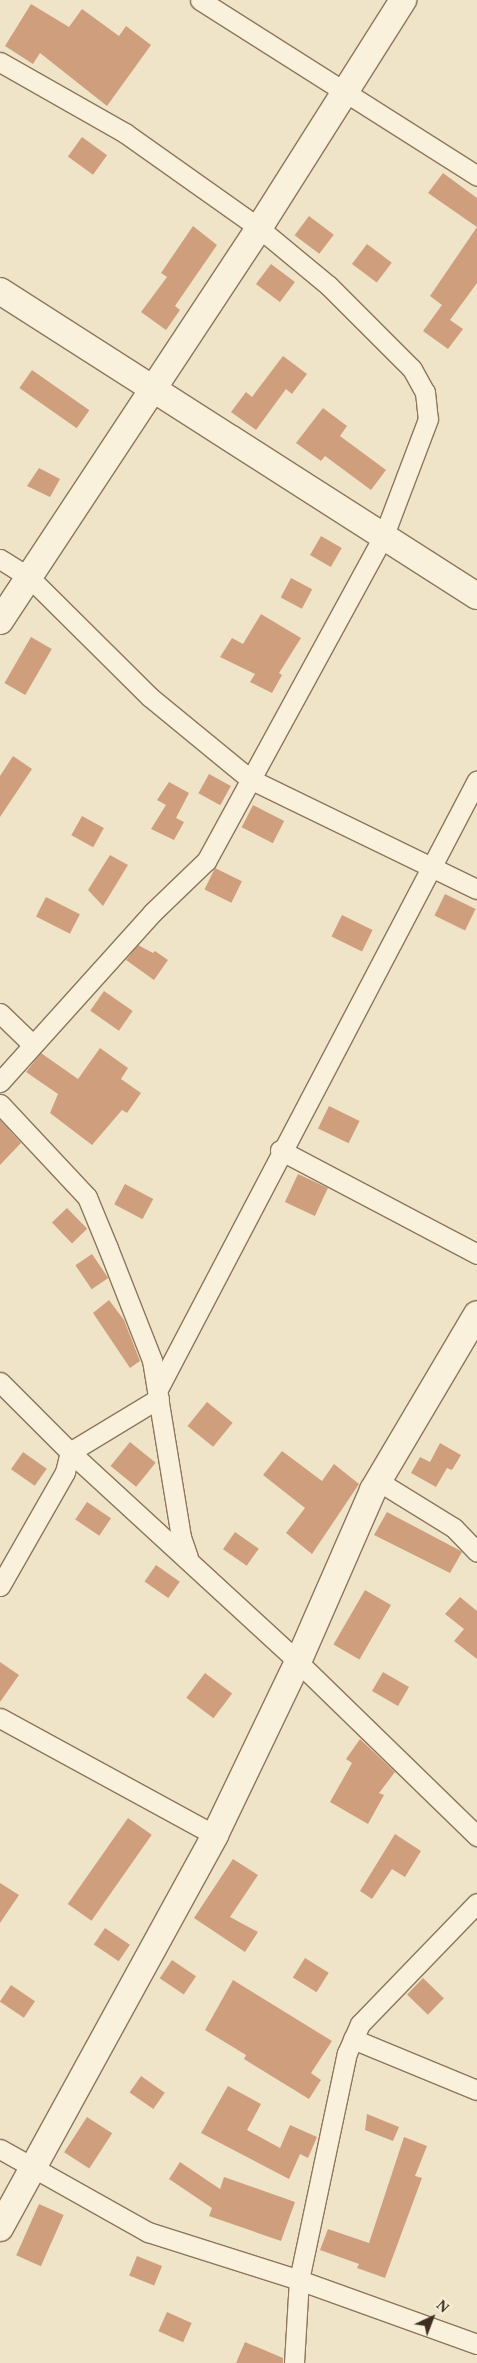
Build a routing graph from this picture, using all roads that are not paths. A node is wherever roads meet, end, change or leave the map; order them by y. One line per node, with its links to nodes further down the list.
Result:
1 (200, 0): 4 (street)
2 (403, 0): 4 (street)
3 (0, 62): 6 (street)
4 (345, 90): 5 (street); 6 (street)
5 (477, 176)
6 (259, 228): 8 (street); 9 (street)
7 (0, 291): 8 (street)
8 (155, 388): 9 (street); 11 (street)
9 (384, 535): 12 (street); 14 (street)
10 (0, 559): 11 (street)
11 (30, 578): 13 (street); 14 (street)
12 (477, 596)
13 (0, 621)
14 (250, 779): 16 (street); 19 (street)
15 (477, 780): 16 (street)
16 (434, 867): 17 (street); 22 (street)
17 (477, 889)
18 (0, 1013): 19 (street)
19 (32, 1044): 20 (street)
20 (0, 1082)
21 (0, 1104): 26 (street)
22 (280, 1150): 23 (street); 26 (street)
23 (477, 1254)
24 (477, 1314): 28 (street)
25 (0, 1382): 27 (street)
26 (158, 1393): 27 (street); 30 (street)
27 (70, 1452): 30 (street); 31 (street)
28 (378, 1481): 29 (street); 32 (street)
29 (477, 1552)
30 (188, 1559): 32 (street)
31 (0, 1586)
32 (298, 1662): 34 (street); 35 (street)
33 (0, 1718): 34 (street)
34 (215, 1835): 40 (street)
35 (477, 1836)
36 (477, 1903): 37 (street)
37 (353, 2039): 38 (street); 42 (street)
38 (477, 2090)
39 (0, 2149): 40 (street)
40 (34, 2169): 41 (street); 42 (street)
41 (0, 2228)
42 (299, 2280): 43 (street); 44 (street)
43 (477, 2344)
44 (294, 2363)

